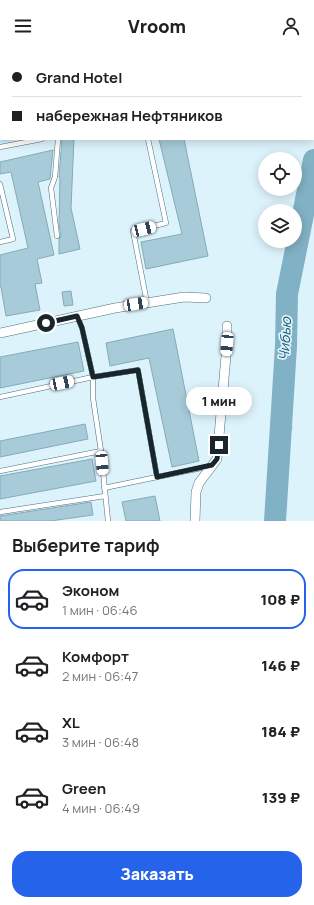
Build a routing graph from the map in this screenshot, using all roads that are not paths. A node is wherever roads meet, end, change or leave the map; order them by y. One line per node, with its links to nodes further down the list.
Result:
1 (37, 140): 4 (lane)
2 (58, 140): 6 (lane)
3 (148, 140): 9 (lane)
4 (0, 147)
5 (0, 184): 7 (lane)
6 (56, 236)
7 (0, 242)
8 (206, 298): 9 (street)
9 (147, 303): 10 (street)
10 (77, 316): 12 (street); 13 (lane)
11 (228, 326): 16 (street)
12 (0, 333)
13 (93, 377): 14 (lane); 15 (lane); 18 (lane)
14 (0, 396)
15 (101, 451): 17 (lane); 19 (lane)
16 (212, 465): 18 (lane); 23 (street)
17 (0, 471)
18 (157, 477): 19 (lane)
19 (104, 488): 20 (lane)
20 (105, 496): 21 (lane); 22 (lane)
21 (0, 512)
22 (108, 521)
23 (195, 521)

